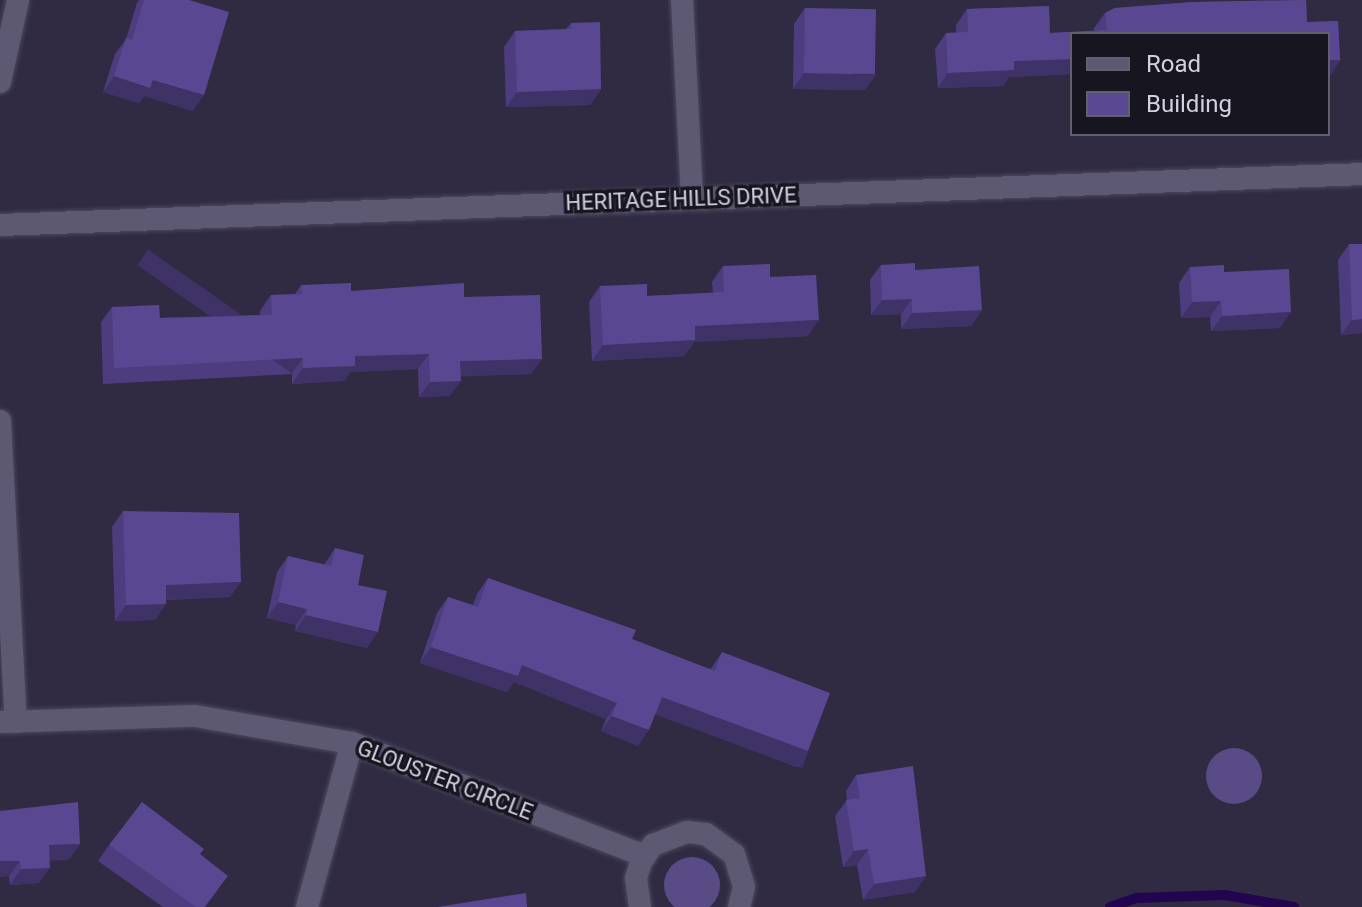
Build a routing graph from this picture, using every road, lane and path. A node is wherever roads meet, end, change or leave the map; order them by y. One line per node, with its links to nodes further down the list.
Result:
1 (18, 0): 3 (street)
2 (682, 0): 5 (street)
3 (0, 82)
4 (1362, 174): 5 (street, HERITAGE HILLS DRIVE)
5 (692, 198): 6 (street, HERITAGE HILLS DRIVE)
6 (0, 225)
7 (0, 421): 8 (street)
8 (8, 722): 9 (street, GLOUSTER CIRCLE)
9 (352, 743): 10 (street, GLOUSTER CIRCLE); 11 (street)
10 (645, 856): 12 (street); 13 (street)
11 (307, 907)
12 (640, 907)
13 (739, 907)

